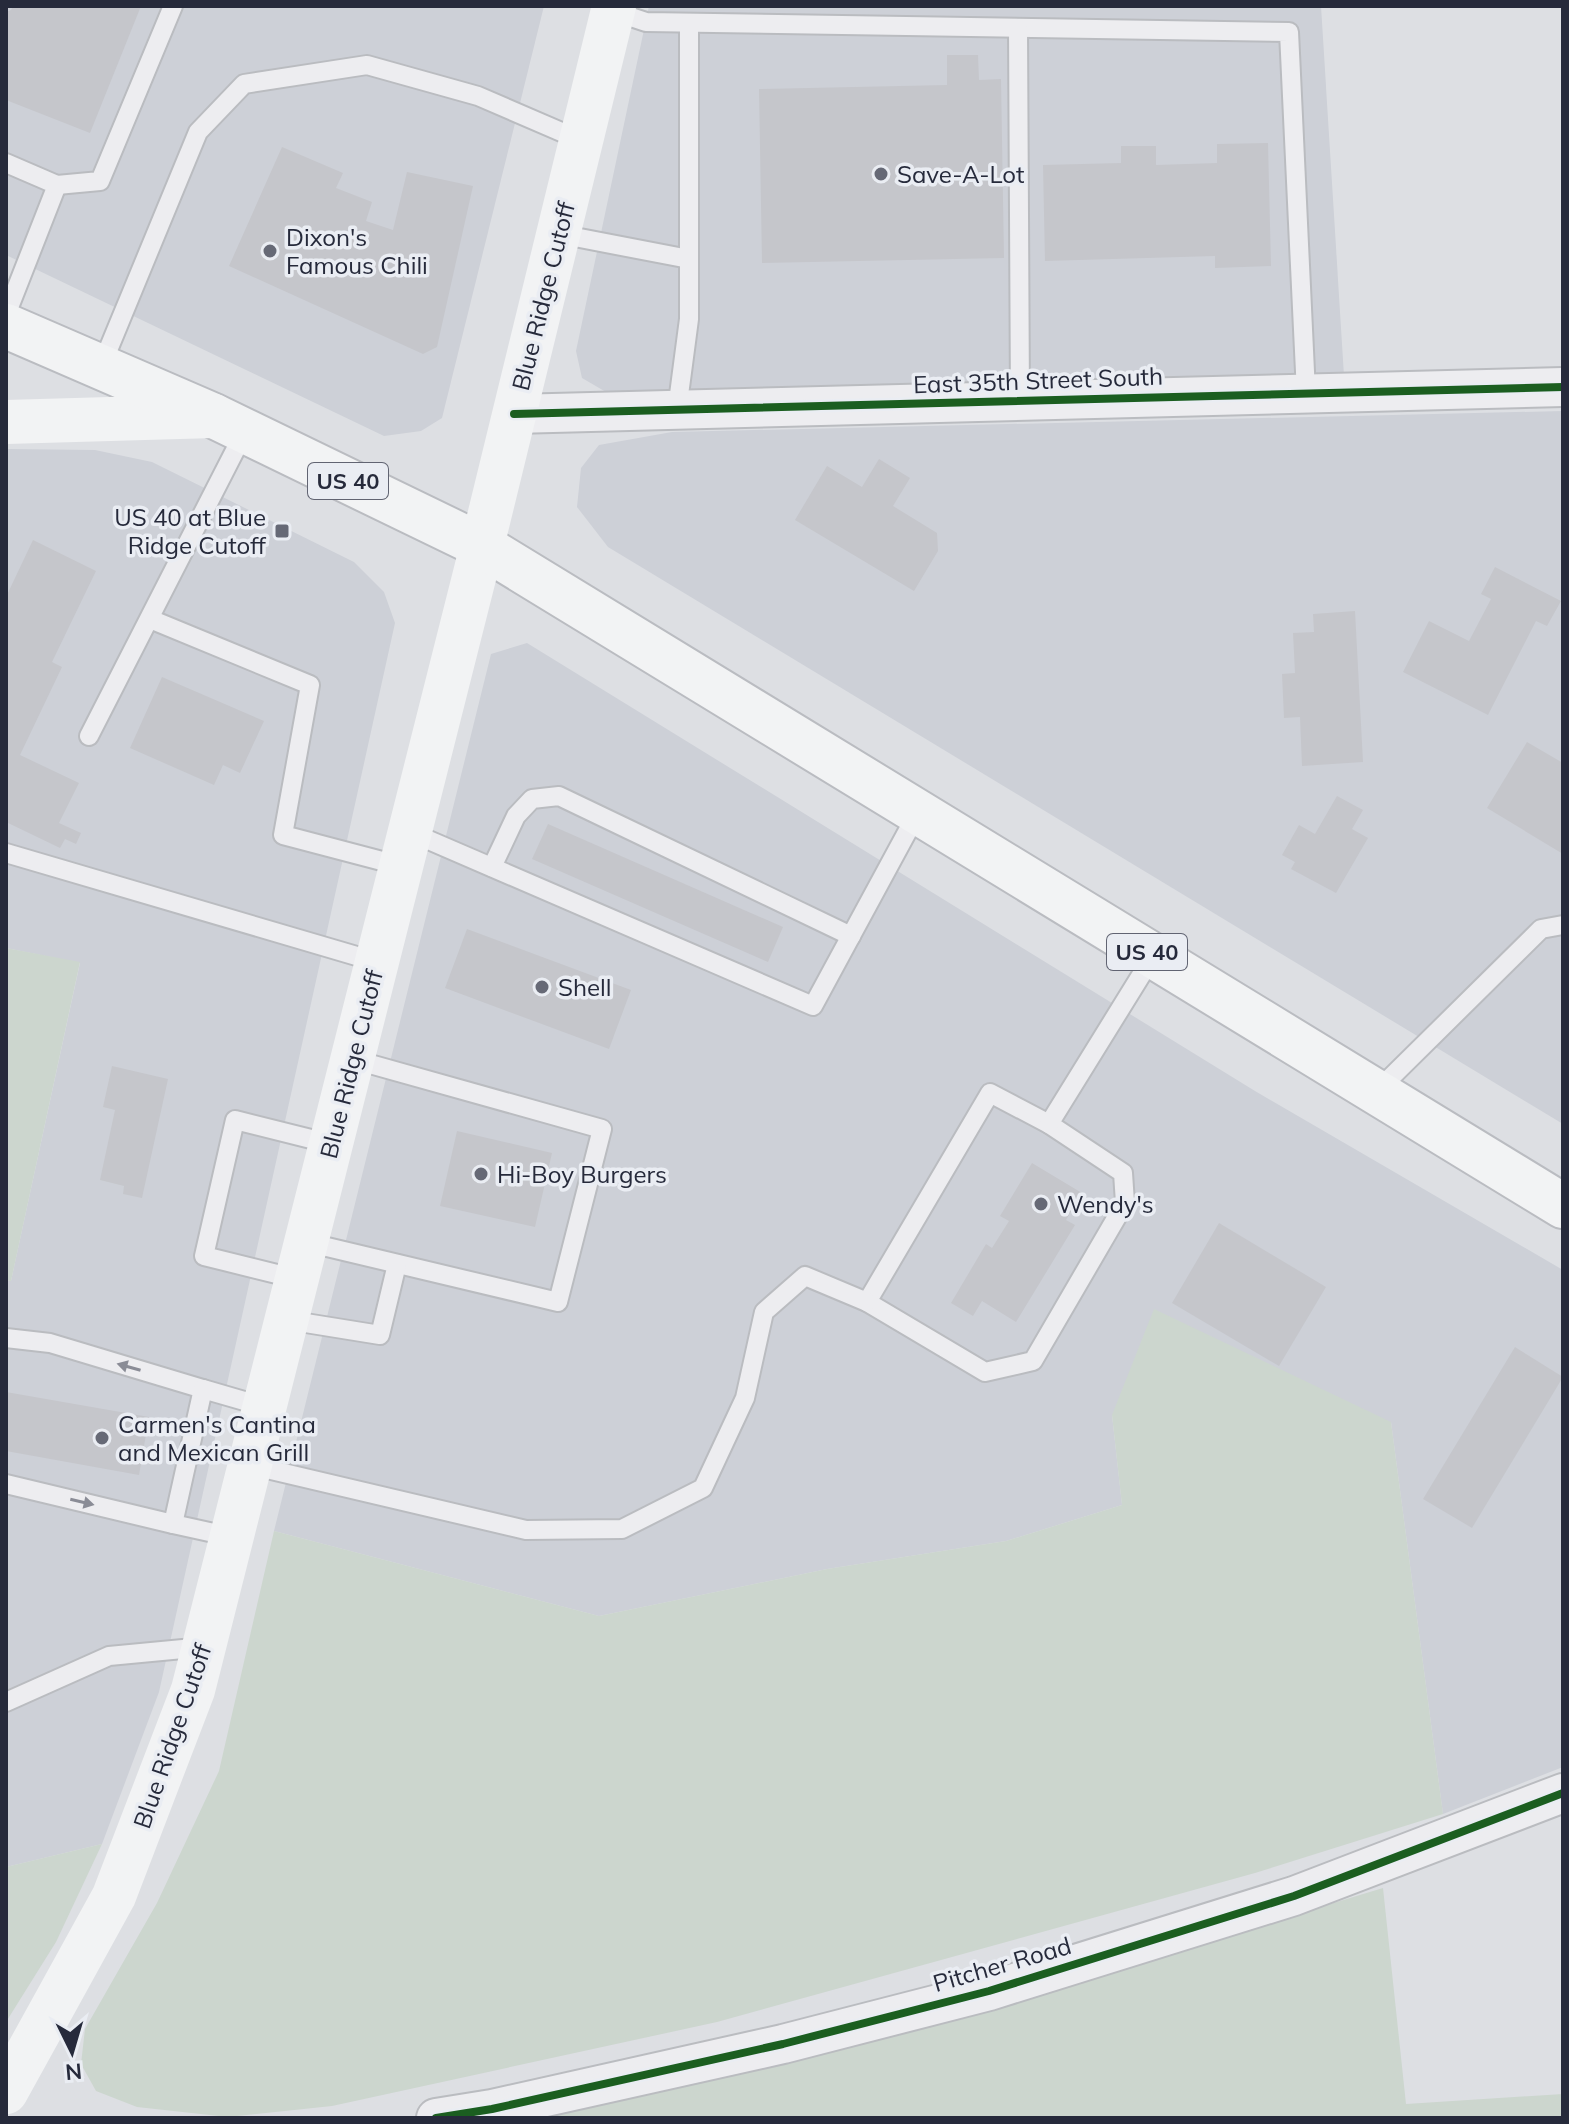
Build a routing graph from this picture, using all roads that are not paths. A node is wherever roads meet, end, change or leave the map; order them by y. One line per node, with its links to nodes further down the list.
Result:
1 (173, 6): 7 (lane)
2 (613, 9): 3 (lane); 5 (main road, Blue Ridge Cutoff)
3 (689, 23): 4 (lane); 9 (lane)
4 (1018, 28): 14 (lane); 15 (lane)
5 (580, 140): 8 (main road, Blue Ridge Cutoff); 12 (lane)
6 (6, 163): 7 (lane)
7 (57, 185): 10 (lane)
8 (559, 234): 9 (lane); 17 (main road, Blue Ridge Cutoff)
9 (689, 259): 16 (lane)
10 (6, 315)
11 (6, 326): 12 (main road, US 40)
12 (101, 367): 19 (main road, US 40)
13 (1563, 387): 14 (street, East 35th Street South)
14 (1306, 393): 15 (street, East 35th Street South)
15 (1020, 401): 16 (street, East 35th Street South)
16 (677, 410): 17 (street, East 35th Street South)
17 (514, 414): 20 (main road, Blue Ridge Cutoff)
18 (6, 422): 19 (main road)
19 (229, 424): 20 (main road, US 40); 21 (lane)
20 (482, 546): 23 (main road, US 40); 24 (main road, Blue Ridge Cutoff)
21 (150, 619): 22 (lane); 24 (lane)
22 (89, 736)
23 (918, 812): 28 (lane); 29 (main road, US 40)
24 (405, 849): 26 (lane); 30 (main road, Blue Ridge Cutoff)
25 (6, 853): 30 (lane)
26 (492, 867): 28 (lane); 28 (lane)
27 (1563, 925): 32 (lane)
28 (851, 936)
29 (1153, 956): 32 (main road, US 40); 33 (lane)
30 (377, 962): 31 (main road, Blue Ridge Cutoff)
31 (352, 1059): 34 (main road, Blue Ridge Cutoff); 37 (lane)
32 (1376, 1092): 35 (main road, US 40)
33 (1049, 1124): 38 (lane); 38 (lane)
34 (331, 1144): 36 (main road, Blue Ridge Cutoff); 36 (lane)
35 (1563, 1206)
36 (302, 1260): 37 (lane); 39 (main road, Blue Ridge Cutoff)
37 (397, 1264): 39 (lane)
38 (867, 1302): 43 (lane)
39 (287, 1320): 42 (main road, Blue Ridge Cutoff)
40 (6, 1338): 41 (lane, one-way to 40)
41 (203, 1389): 42 (lane); 45 (lane)
42 (265, 1407): 43 (main road, Blue Ridge Cutoff)
43 (250, 1465): 46 (main road, Blue Ridge Cutoff)
44 (6, 1484): 45 (lane, one-way to 45)
45 (173, 1524): 46 (lane)
46 (232, 1537): 47 (main road, Blue Ridge Cutoff)
47 (204, 1647): 48 (lane); 50 (main road, Blue Ridge Cutoff)
48 (6, 1702)
49 (1563, 1793): 51 (street, Pitcher Road)
50 (6, 2092)
51 (436, 2118)

